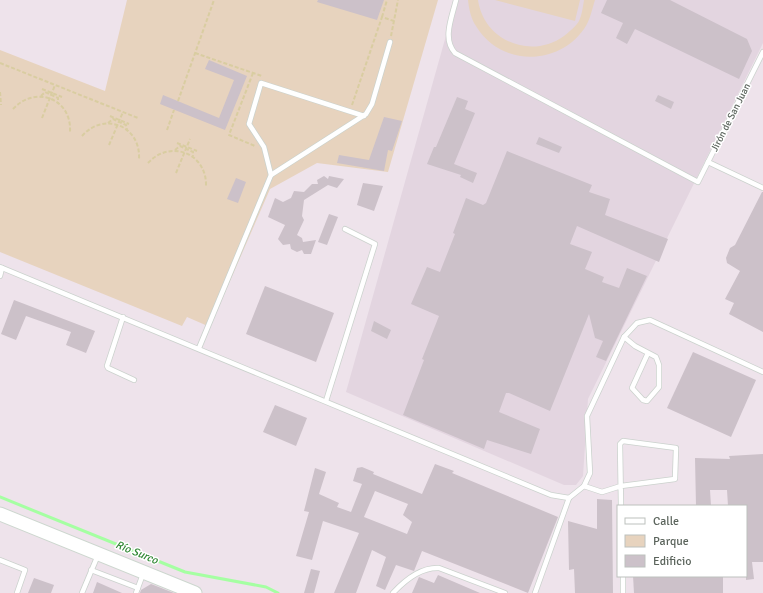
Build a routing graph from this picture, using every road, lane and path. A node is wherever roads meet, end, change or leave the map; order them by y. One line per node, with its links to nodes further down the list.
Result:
1 (214, 0): 9 (path)
2 (387, 0): 5 (path)
3 (398, 0): 6 (path)
4 (456, 0): 49 (lane, Jirón de San Juan)
5 (382, 17): 6 (path); 22 (path)
6 (394, 21): 7 (path)
7 (390, 42): 28 (lane)
8 (763, 52): 49 (lane, Jirón de San Juan)
9 (195, 53): 11 (path); 20 (path)
10 (0, 62): 13 (path)
11 (253, 72): 12 (path); 45 (path)
12 (267, 77)
13 (55, 85): 16 (path); 26 (path)
14 (42, 88): 16 (path)
15 (0, 92): 23 (path)
16 (51, 94): 17 (path); 18 (path); 19 (path); 21 (path)
17 (40, 96): 19 (path); 24 (path)
18 (62, 96)
19 (50, 98): 21 (path); 29 (path)
20 (178, 101)
21 (58, 103): 37 (path)
22 (345, 103)
23 (1, 105)
24 (13, 109)
25 (174, 110): 36 (path)
26 (123, 112): 30 (path); 31 (path)
27 (110, 116): 31 (path)
28 (364, 116): 52 (lane); 52 (lane)
29 (42, 118)
30 (138, 118)
31 (119, 121): 32 (path); 33 (path); 34 (path); 35 (path)
32 (108, 123): 34 (path); 38 (path)
33 (129, 124)
34 (118, 125): 35 (path); 41 (path)
35 (127, 130): 48 (path)
36 (167, 130)
37 (70, 132)
38 (82, 136)
39 (190, 139): 42 (path)
40 (177, 143): 42 (path)
41 (109, 145)
42 (187, 148): 43 (path); 44 (path); 46 (path); 47 (path)
43 (175, 150): 46 (path); 50 (path)
44 (197, 151)
45 (259, 151)
46 (185, 152): 47 (path); 51 (path)
47 (194, 157): 53 (path)
48 (139, 159)
49 (708, 162): 54 (lane)
50 (148, 163)
51 (176, 173)
52 (271, 175): 60 (lane)
53 (206, 186)
54 (763, 188)
55 (345, 229): 64 (lane)
56 (1, 268): 57 (lane); 58 (lane)
57 (0, 276)
58 (123, 317): 60 (lane); 63 (lane)
59 (624, 337): 61 (lane); 62 (lane); 65 (lane)
60 (199, 348): 64 (lane)
61 (648, 353): 61 (lane)
62 (763, 372)
63 (134, 380)
64 (326, 401): 67 (lane)
65 (584, 486): 66 (lane); 67 (lane)
66 (621, 486): 66 (lane); 68 (lane)
67 (569, 498): 81 (lane)
68 (621, 505)
69 (0, 514): 70 (street)
70 (98, 554): 72 (lane); 73 (street)
71 (0, 560): 76 (lane)
72 (92, 570): 75 (lane); 77 (lane)
73 (144, 572): 75 (lane); 78 (street)
74 (623, 577): 82 (lane)
75 (137, 591)
76 (17, 593)
77 (82, 593)
78 (195, 593)
79 (393, 593): 80 (lane)
80 (505, 593)
81 (534, 593)
82 (623, 593)

